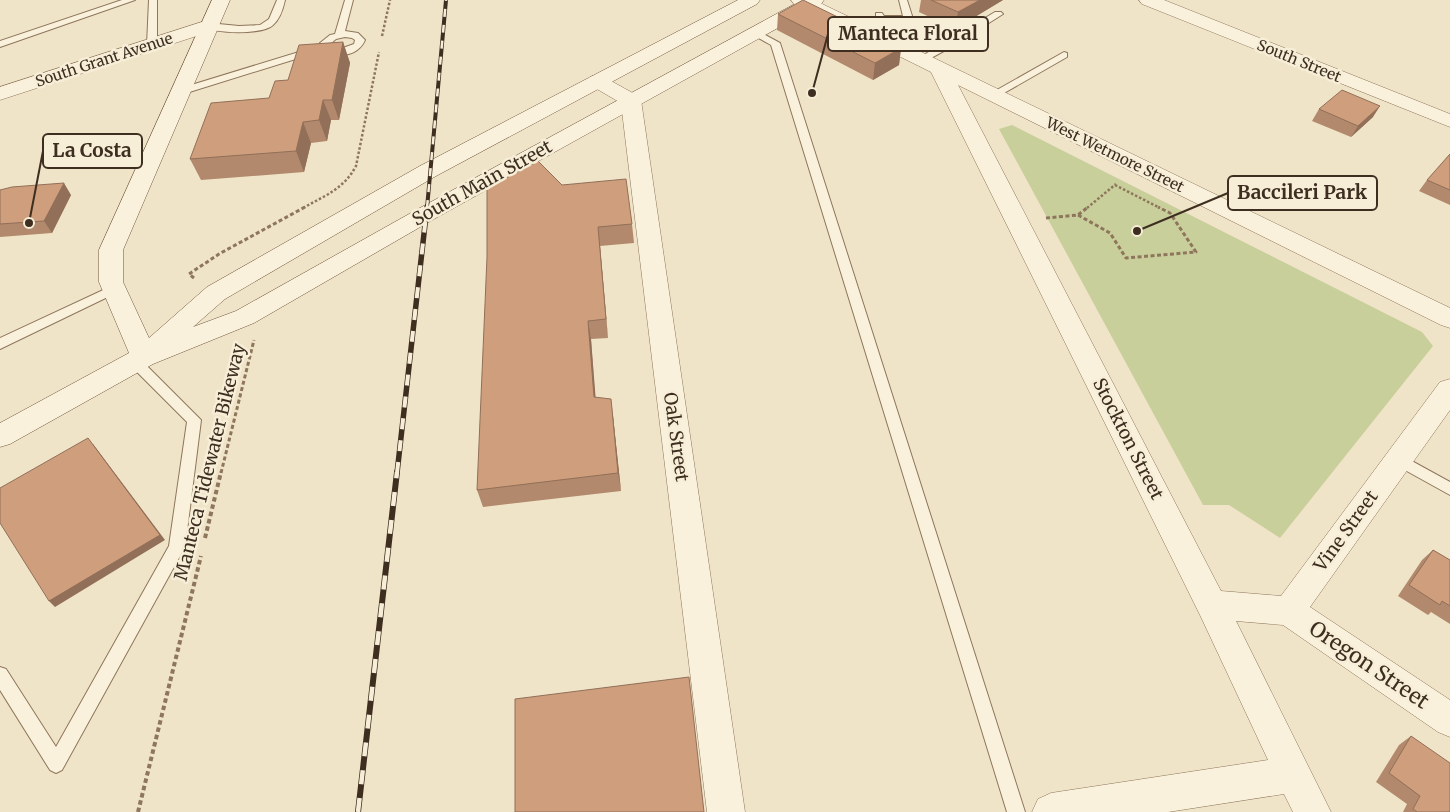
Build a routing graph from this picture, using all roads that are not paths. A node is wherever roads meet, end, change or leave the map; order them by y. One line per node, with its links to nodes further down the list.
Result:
1 (132, 0): 17 (lane)
2 (153, 0): 18 (lane)
3 (221, 0): 13 (street)
4 (281, 0): 13 (lane)
5 (348, 0): 15 (lane)
6 (751, 0): 22 (street, South Main Street)
7 (903, 0): 12 (lane)
8 (1148, 0): 27 (street, South Street)
9 (808, 1): 14 (street, South Main Street); 16 (street, West Wetmore Street)
10 (879, 14): 12 (lane)
11 (998, 14): 21 (lane)
12 (905, 21): 16 (lane); 21 (lane)
13 (208, 26): 18 (street, South Grant Avenue); 23 (street)
14 (756, 33): 26 (street, South Main Street); 42 (lane)
15 (339, 35): 19 (lane); 19 (lane)
16 (877, 38): 21 (street, West Wetmore Street)
17 (0, 44)
18 (152, 45): 24 (street, South Grant Avenue)
19 (326, 47): 23 (lane)
20 (1064, 55): 25 (lane)
21 (936, 58): 25 (street, West Wetmore Street); 36 (street, Stockton Street)
22 (597, 81): 26 (street); 31 (street, South Main Street)
23 (179, 92): 28 (street)
24 (0, 94)
25 (993, 95): 29 (street, West Wetmore Street)
26 (631, 100): 31 (street, South Main Street); 41 (street, Oak Street)
27 (1450, 122)
28 (114, 289): 30 (lane); 31 (street)
29 (1450, 320)
30 (0, 344)
31 (139, 359): 33 (street, South Main Street); 38 (lane)
32 (1450, 389): 34 (street, Vine Street)
33 (0, 436)
34 (1398, 460): 35 (lane); 37 (street, Vine Street)
35 (1450, 489)
36 (1211, 605): 37 (street); 40 (street, Stockton Street)
37 (1289, 611): 39 (street, Oregon Street)
38 (0, 675)
39 (1450, 720)
40 (1293, 774): 43 (street); 44 (street, Stockton Street)
41 (726, 812)
42 (1016, 812)
43 (1051, 812)
44 (1312, 812)

